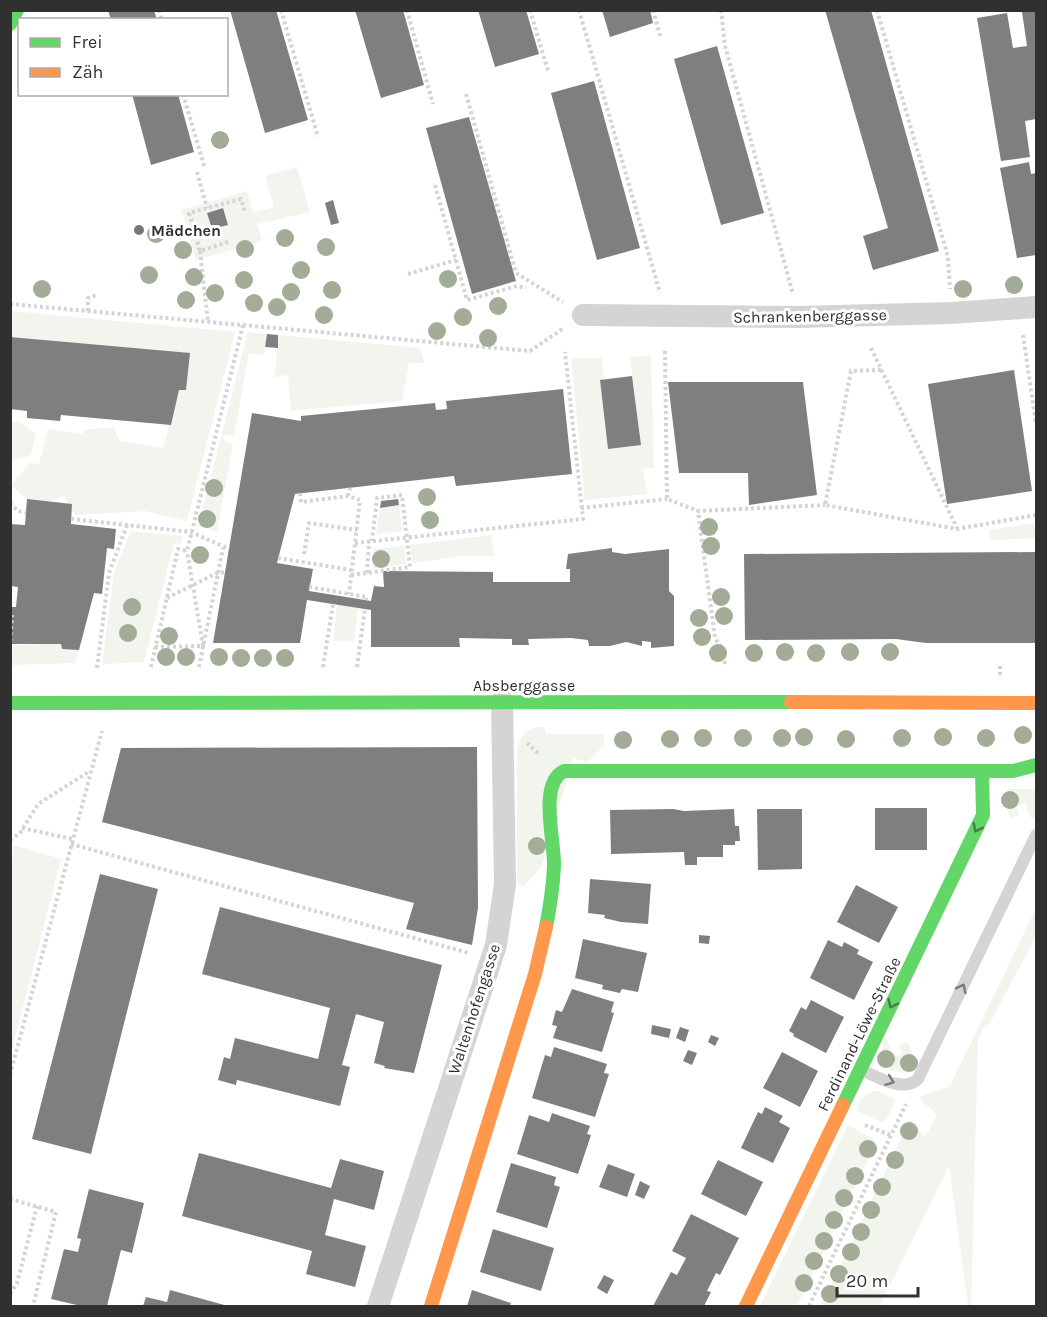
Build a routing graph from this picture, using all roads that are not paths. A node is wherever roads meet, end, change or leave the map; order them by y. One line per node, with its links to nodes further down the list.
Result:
1 (17, 10): 2 (street)
2 (10, 24)
3 (1036, 307): 4 (street, Schrankenberggasse)
4 (583, 315)
5 (502, 701): 6 (street, Absberggasse); 7 (street, Absberggasse); 12 (street, Waltenhofengasse)
6 (10, 703)
7 (1036, 704)
8 (1036, 765): 9 (street)
9 (982, 771): 11 (street, Ferdinand-Löwe-Straße, one-way to 11); 13 (street)
10 (1036, 835): 11 (lane, one-way to 10)
11 (861, 1070): 14 (street, Ferdinand-Löwe-Straße)
12 (378, 1306)
13 (431, 1306)
14 (746, 1306)

